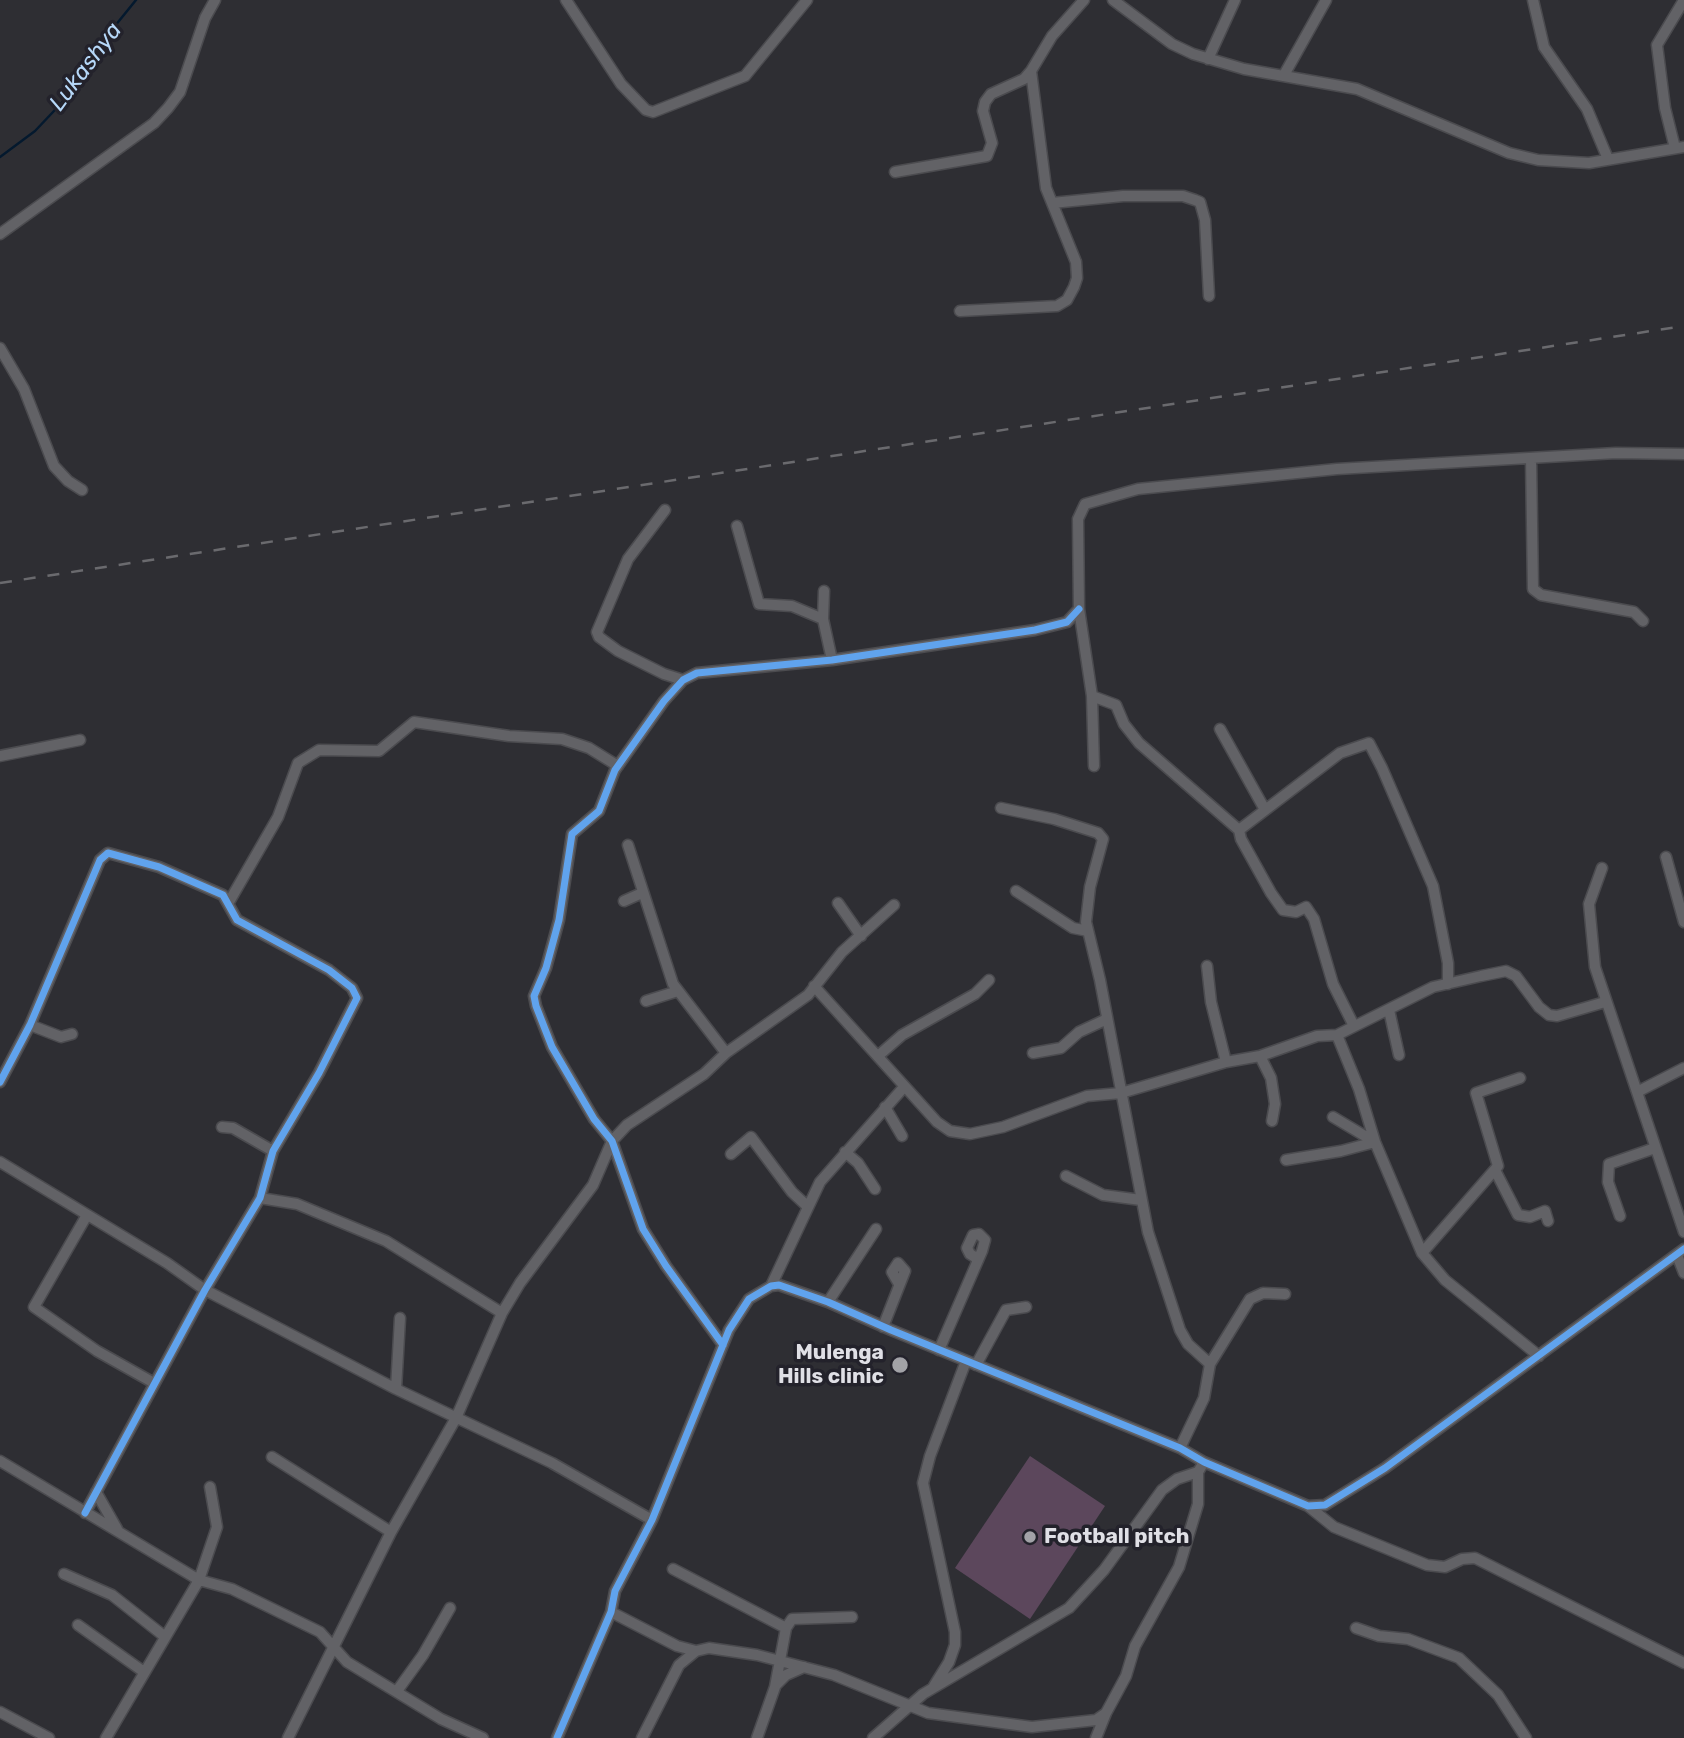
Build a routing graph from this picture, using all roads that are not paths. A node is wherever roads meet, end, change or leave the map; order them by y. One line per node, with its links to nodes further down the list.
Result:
1 (215, 0): 17 (street)
2 (566, 0): 3 (street)
3 (807, 0)
4 (1084, 0): 11 (street)
5 (1113, 0): 10 (street)
6 (1235, 0): 10 (street)
7 (1326, 0): 12 (street)
8 (1532, 0): 14 (street)
9 (1684, 1): 13 (street)
10 (1208, 60): 12 (street)
11 (1031, 71): 15 (street); 16 (street)
12 (1284, 75): 14 (street)
13 (1679, 147): 14 (street)
14 (1608, 159)
15 (895, 172)
16 (1052, 203): 18 (street); 19 (street)
17 (0, 234)
18 (1209, 296)
19 (960, 311)
20 (0, 348): 23 (street)
21 (1684, 454): 22 (street)
22 (1531, 458): 27 (street); 29 (street)
23 (82, 490)
24 (665, 510): 31 (street)
25 (737, 526): 28 (street)
26 (824, 591): 28 (street)
27 (1079, 609): 30 (street); 32 (street)
28 (823, 619): 30 (street)
29 (1643, 621)
30 (832, 660): 31 (street)
31 (683, 680): 36 (street)
32 (1092, 696): 37 (street); 40 (street)
33 (1220, 729): 39 (street)
34 (80, 740): 35 (street)
35 (0, 756)
36 (618, 766): 47 (street); 83 (street)
37 (1094, 766)
38 (1001, 808): 51 (street)
39 (1264, 808): 40 (street); 55 (street)
40 (1239, 830): 63 (street)
41 (628, 845): 45 (street)
42 (1665, 857): 50 (street)
43 (1602, 868): 59 (street)
44 (1016, 891): 51 (street)
45 (642, 893): 46 (street); 57 (street)
46 (624, 901)
47 (229, 902): 62 (street); 86 (street)
48 (838, 903): 52 (street)
49 (894, 905): 52 (street)
50 (1684, 922)
51 (1088, 931): 61 (street)
52 (861, 936): 56 (street)
53 (1207, 966): 71 (street)
54 (989, 980): 69 (street)
55 (1448, 984): 59 (street); 60 (street)
56 (814, 986): 66 (street); 69 (street)
57 (678, 990): 58 (street); 66 (street)
58 (646, 1001)
59 (1605, 1002): 76 (street)
60 (1389, 1010): 63 (street); 68 (street)
61 (1107, 1019): 67 (street); 77 (street)
62 (30, 1025): 64 (street); 74 (street)
63 (1354, 1026): 65 (street)
64 (72, 1034)
65 (1337, 1035): 70 (street); 84 (street)
66 (726, 1053): 83 (street)
67 (1032, 1053)
68 (1399, 1055)
69 (878, 1056): 75 (street)
70 (1260, 1056): 71 (street); 80 (street)
71 (1226, 1062): 77 (street)
72 (1684, 1068): 76 (street)
73 (1520, 1078): 91 (street)
74 (0, 1082)
75 (904, 1087): 77 (street); 78 (street)
76 (1639, 1091): 85 (street)
77 (1121, 1093): 95 (street)
78 (885, 1107): 82 (street); 87 (street)
79 (1333, 1117): 84 (street)
80 (1272, 1121)
81 (222, 1127): 86 (street)
82 (902, 1136)
83 (612, 1141): 112 (street); 115 (street)
84 (1375, 1142): 89 (street); 103 (street)
85 (1656, 1148): 98 (street); 101 (street)
86 (273, 1151): 94 (street)
87 (845, 1152): 93 (street); 96 (street)
88 (732, 1154): 96 (street)
89 (1286, 1160)
90 (0, 1162): 97 (street)
91 (1496, 1172): 99 (street); 103 (street)
92 (1066, 1176): 95 (street)
93 (875, 1189)
94 (260, 1198): 108 (street); 112 (street)
95 (1141, 1200): 119 (street)
96 (807, 1206): 107 (street)
97 (87, 1215): 108 (street); 120 (street)
98 (1620, 1216)
99 (1548, 1221)
100 (876, 1229): 110 (street)
101 (1684, 1232)
102 (1680, 1252): 105 (street); 117 (street)
103 (1422, 1253): 117 (street)
104 (978, 1259): 116 (street)
105 (1684, 1273)
106 (899, 1284): 114 (street)
107 (771, 1286): 110 (street); 115 (street)
108 (205, 1290): 120 (street); 121 (street)
109 (1285, 1294): 119 (street)
110 (828, 1302): 114 (street)
111 (1026, 1307): 118 (street)
112 (502, 1313): 122 (street)
113 (400, 1318): 121 (street)
114 (883, 1327): 116 (street)
115 (723, 1345): 132 (street)
116 (939, 1350): 118 (street)
117 (1539, 1356): 130 (street)
118 (971, 1363): 123 (street); 153 (street)
119 (1210, 1364): 123 (street)
120 (154, 1382): 129 (street)
121 (396, 1389): 122 (street)
122 (456, 1418): 132 (street); 134 (street)
123 (1180, 1448): 126 (street)
124 (272, 1457): 134 (street)
125 (0, 1461): 131 (street)
126 (1204, 1462): 127 (street); 130 (street)
127 (1198, 1472): 153 (street); 158 (street)
128 (210, 1487): 137 (street)
129 (96, 1492): 131 (street); 133 (street)
130 (1308, 1506): 149 (street)
131 (85, 1513): 133 (street)
132 (652, 1520): 139 (street)
133 (119, 1532): 137 (street)
134 (391, 1532): 145 (street)
135 (673, 1569): 142 (street)
136 (64, 1574): 144 (street)
137 (199, 1580): 144 (street); 145 (street)
138 (450, 1608): 155 (street)
139 (611, 1612): 146 (street); 163 (street)
140 (852, 1617): 142 (street)
141 (78, 1625): 152 (street)
142 (786, 1628): 148 (street)
143 (1356, 1628): 168 (street)
144 (164, 1636): 152 (street)
145 (335, 1645): 155 (street); 161 (street)
146 (677, 1646): 147 (street); 150 (street)
147 (696, 1651): 148 (street); 150 (street)
148 (781, 1661): 151 (street); 154 (street)
149 (1684, 1663)
150 (679, 1665): 164 (street)
151 (805, 1667): 154 (street); 156 (street)
152 (144, 1672): 160 (street)
153 (934, 1686): 156 (street)
154 (775, 1687): 165 (street)
155 (397, 1691): 162 (street)
156 (910, 1706): 158 (street); 166 (street)
157 (0, 1712): 159 (street)
158 (1106, 1713): 167 (street)
159 (49, 1738)
160 (106, 1738)
161 (288, 1738)
162 (483, 1738)
163 (556, 1738)
164 (642, 1738)
165 (757, 1738)
166 (873, 1738)
167 (1096, 1738)
168 (1526, 1738)

